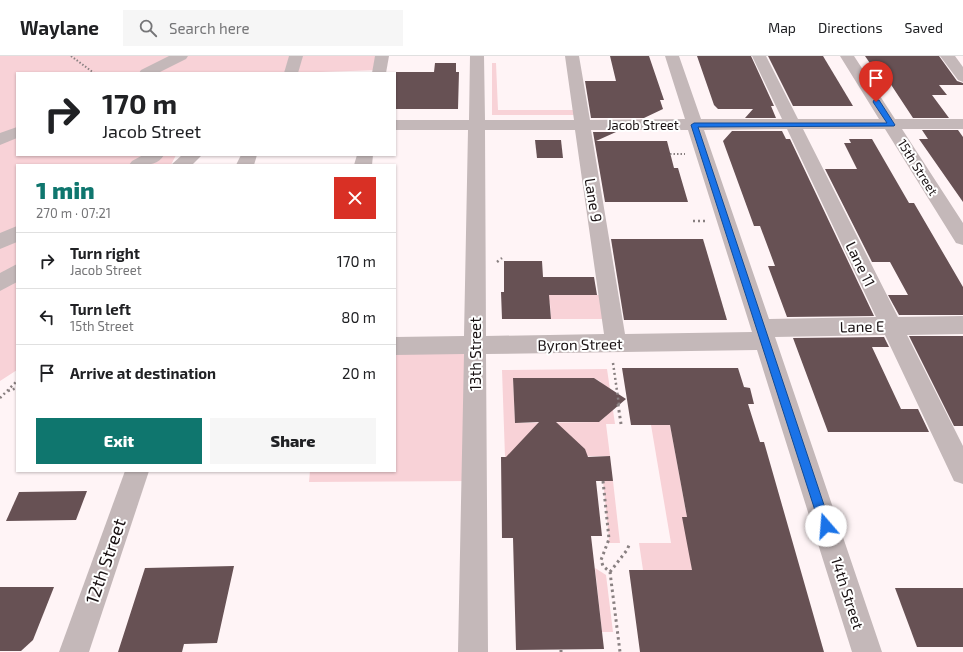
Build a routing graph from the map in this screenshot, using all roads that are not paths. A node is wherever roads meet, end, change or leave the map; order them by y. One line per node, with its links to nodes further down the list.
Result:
1 (181, 56): 10 (street)
2 (296, 56): 11 (street)
3 (382, 56): 12 (street)
4 (477, 56): 16 (street, 13th Street)
5 (572, 56): 17 (street, Lane 9)
6 (672, 56): 18 (street, 14th Street)
7 (759, 56): 19 (street, Lane 11)
8 (847, 56): 20 (street, 15th Street)
9 (946, 56): 13 (street)
10 (148, 72)
11 (291, 72)
12 (379, 72)
13 (963, 77)
14 (963, 124): 20 (street, Jacob Street)
15 (396, 125): 16 (street, Jacob Street)
16 (476, 125): 17 (street, Jacob Street); 35 (street, 13th Street)
17 (583, 125): 18 (street, Jacob Street); 37 (street, Lane 9)
18 (694, 125): 19 (street, Jacob Street); 34 (street, 14th Street)
19 (793, 125): 20 (street, Jacob Street); 33 (street, Lane 11)
20 (891, 125): 28 (street, 15th Street)
21 (16, 132): 22 (street)
22 (0, 140)
23 (154, 156): 25 (street)
24 (193, 156): 26 (street)
25 (140, 164)
26 (181, 164)
27 (16, 234): 29 (street)
28 (963, 238)
29 (0, 242)
30 (16, 273): 31 (street)
31 (0, 283)
32 (963, 325): 33 (street, Lane E)
33 (891, 326): 34 (street, Lane E); 39 (street, Lane 11)
34 (763, 335): 37 (street, Byron Street); 42 (street, 14th Street)
35 (475, 345): 36 (street, Byron Street); 37 (street, Byron Street); 41 (street, 13th Street)
36 (396, 346)
37 (614, 352)
38 (137, 472): 40 (street, 12th Street)
39 (963, 472)
40 (74, 652)
41 (473, 652)
42 (867, 652)

